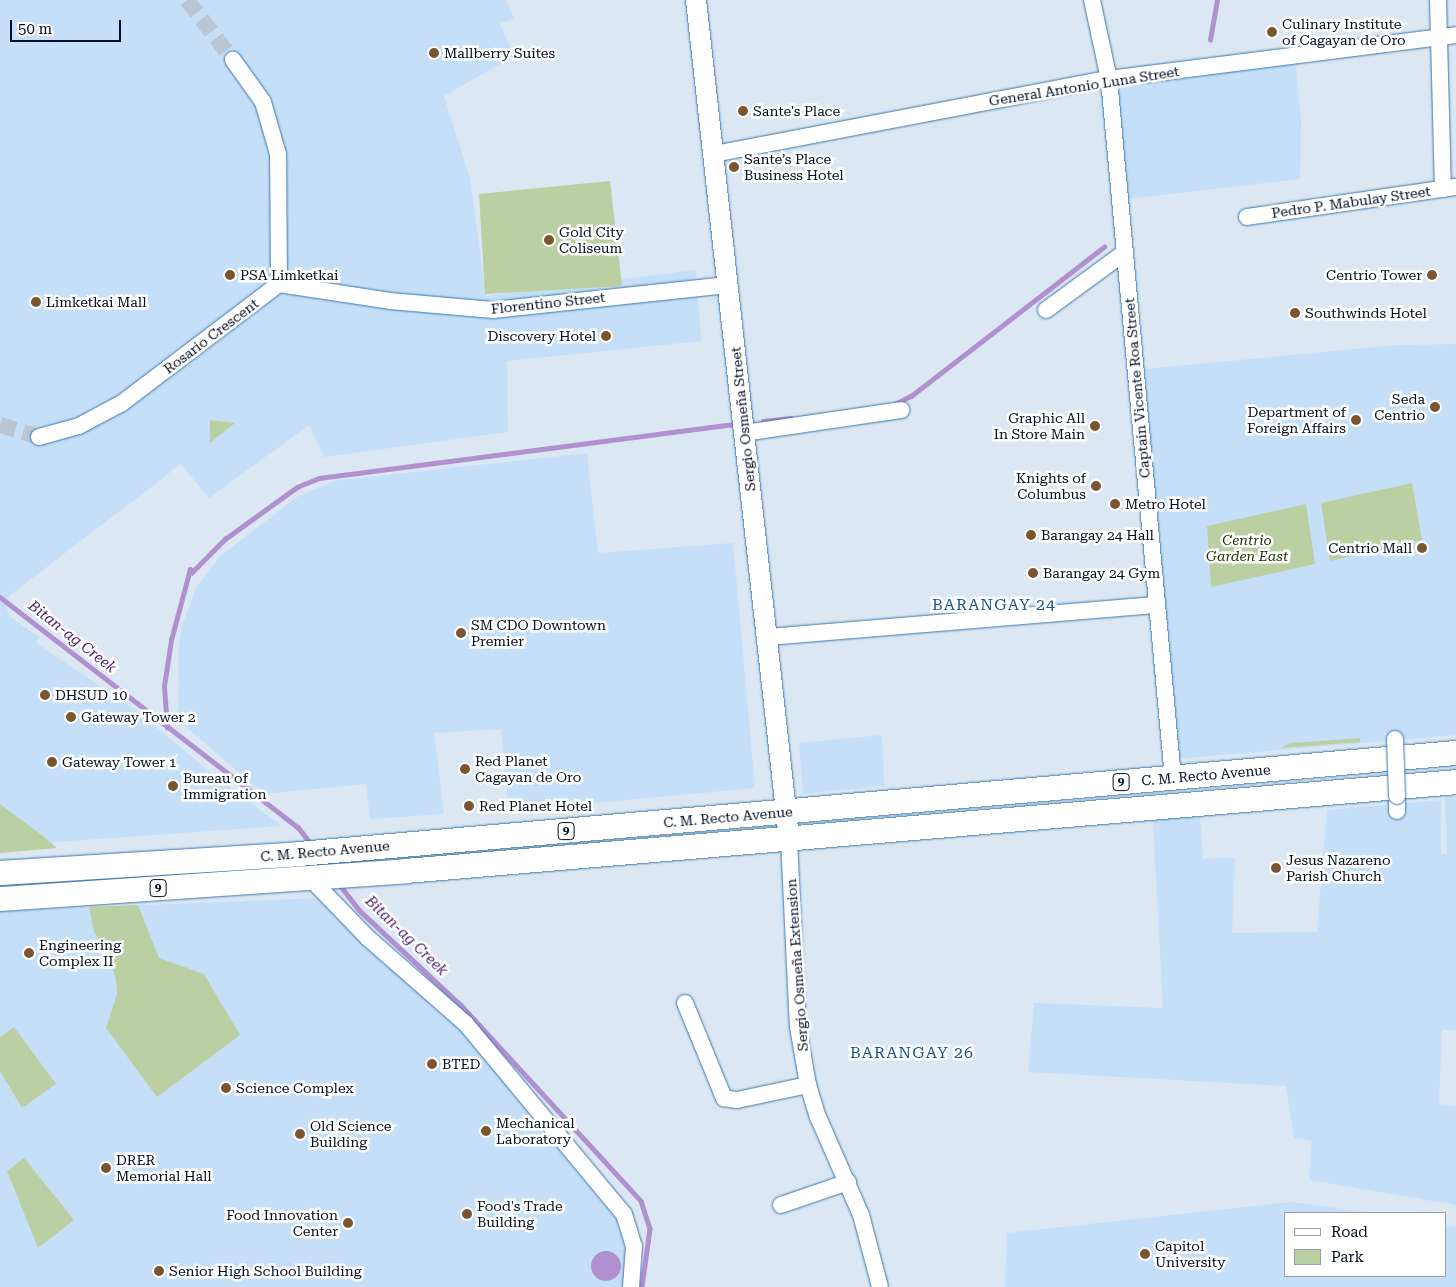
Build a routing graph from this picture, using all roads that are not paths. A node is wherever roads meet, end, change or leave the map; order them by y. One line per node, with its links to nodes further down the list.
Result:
1 (696, 0): 8 (main road, Sergio Osmeña Street)
2 (1092, 0): 7 (street, Captain Vicente Roa Street)
3 (1438, 0): 5 (street)
4 (1456, 35): 5 (street, General Antonio Luna Street)
5 (1439, 37): 7 (street, General Antonio Luna Street); 9 (street)
6 (233, 60): 12 (street)
7 (1109, 79): 8 (street, General Antonio Luna Street); 11 (street, Captain Vicente Roa Street)
8 (714, 154): 13 (main road, Sergio Osmeña Street)
9 (1450, 188): 10 (street, Pedro P. Mabulay Street)
10 (1247, 217)
11 (1124, 253): 14 (street); 18 (street, Captain Vicente Roa Street)
12 (279, 284): 13 (street, Florentino Street); 17 (street, Rosario Crescent)
13 (728, 285): 16 (main road, Sergio Osmeña Street)
14 (1046, 310)
15 (901, 410): 16 (street)
16 (744, 433): 19 (main road, Sergio Osmeña Street)
17 (39, 437)
18 (1157, 605): 19 (street); 22 (street, Captain Vicente Roa Street)
19 (767, 637): 25 (main road, Sergio Osmeña Street)
20 (1395, 739): 24 (street, bridge)
21 (1456, 753): 22 (highway, C. M. Recto Avenue / 9)
22 (1173, 778): 25 (highway, C. M. Recto Avenue / 9)
23 (1456, 782): 26 (highway, C. M. Recto Avenue / 9)
24 (1397, 811)
25 (787, 812): 26 (main road, Sergio Osmeña Street); 27 (highway, C. M. Recto Avenue / 9)
26 (790, 839): 28 (highway, C. M. Recto Avenue / 9); 31 (street, Sergio Osmeña Extension)
27 (0, 873)
28 (313, 878): 29 (highway, C. M. Recto Avenue / 9); 34 (street)
29 (0, 899)
30 (685, 1003): 31 (street)
31 (808, 1085): 32 (street, Sergio Osmeña Extension)
32 (848, 1182): 33 (street); 35 (street, Sergio Osmeña Extension)
33 (781, 1205)
34 (632, 1287)
35 (880, 1287)

